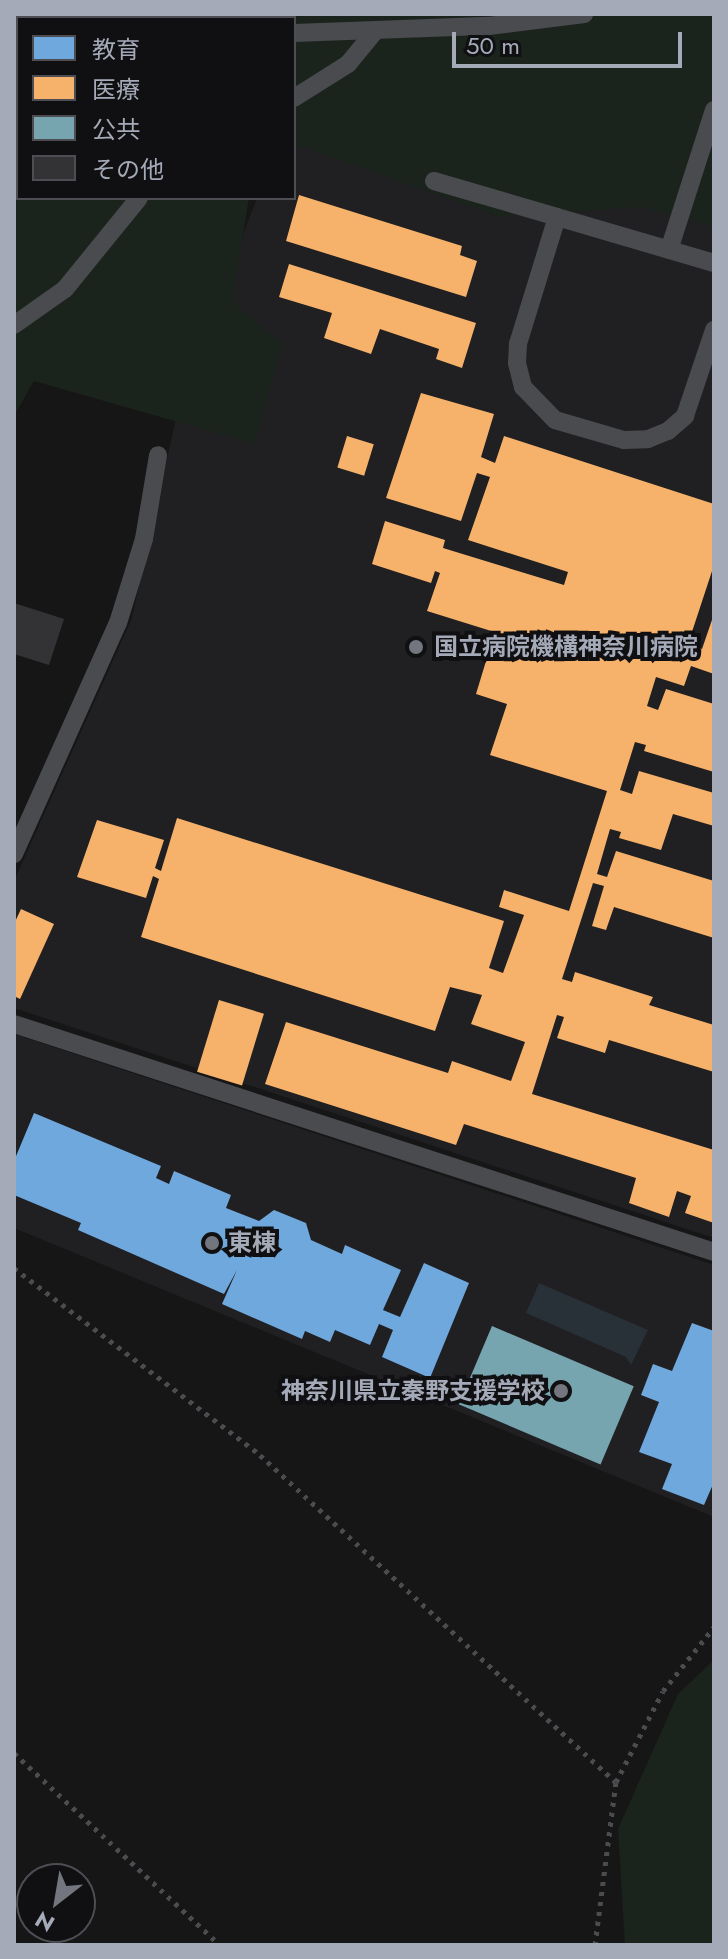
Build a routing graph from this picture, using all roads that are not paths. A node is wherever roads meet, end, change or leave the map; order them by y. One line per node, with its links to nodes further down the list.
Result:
1 (584, 14): 2 (lane)
2 (376, 30): 3 (lane); 4 (lane)
3 (296, 33)
4 (296, 97)
5 (714, 110): 9 (lane)
6 (434, 181): 8 (lane)
7 (137, 200): 11 (lane)
8 (557, 217): 9 (lane); 12 (lane)
9 (669, 250): 10 (lane)
10 (714, 263)
11 (14, 325)
12 (714, 330)
13 (158, 455): 14 (lane)
14 (14, 854)
15 (14, 1024): 16 (lane)
16 (714, 1252)

